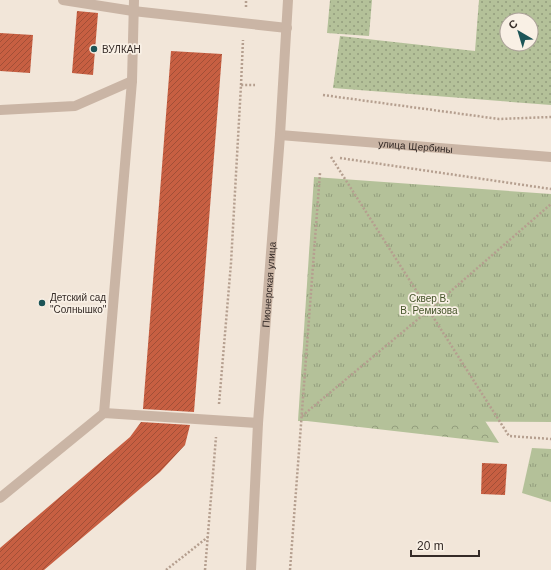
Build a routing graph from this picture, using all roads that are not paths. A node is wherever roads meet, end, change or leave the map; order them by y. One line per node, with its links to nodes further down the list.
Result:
1 (63, 0): 4 (street)
2 (134, 0): 4 (street)
3 (288, 0): 5 (street, Пионерская улица)
4 (134, 11): 5 (street); 6 (street)
5 (287, 28): 8 (street, Пионерская улица)
6 (132, 81): 7 (street); 10 (street)
7 (0, 110)
8 (280, 136): 9 (street, улица Щербины); 11 (street, Пионерская улица)
9 (551, 157)
10 (104, 412): 11 (street); 12 (street)
11 (258, 423): 13 (street, Пионерская улица)
12 (0, 498)
13 (251, 570)

